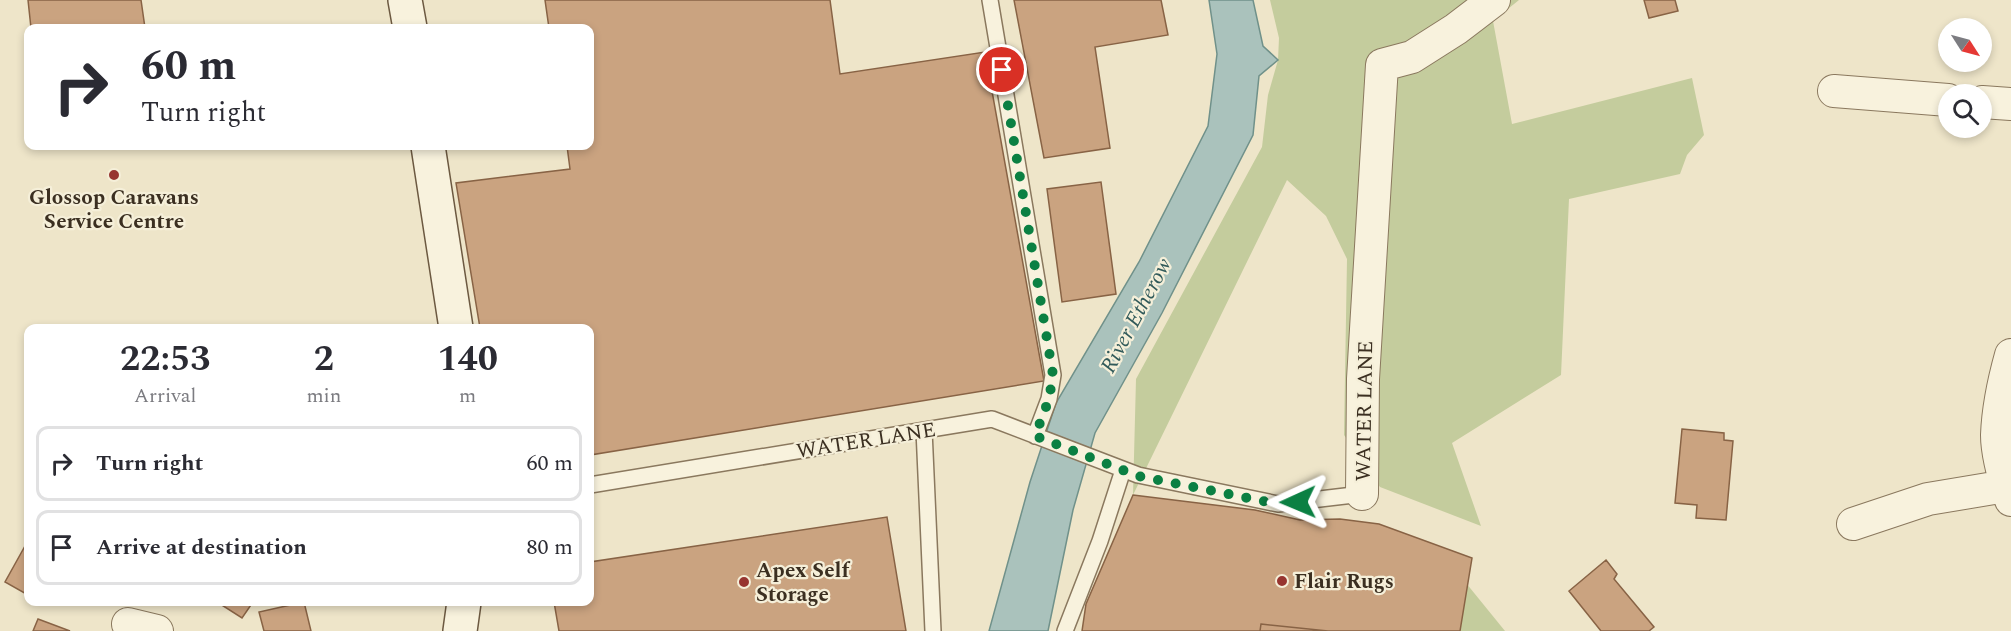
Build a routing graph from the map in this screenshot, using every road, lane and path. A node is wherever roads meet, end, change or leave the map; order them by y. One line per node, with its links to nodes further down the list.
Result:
1 (405, 0): 4 (street)
2 (990, 0): 13 (lane)
3 (1494, 0): 17 (street, WATER LANE)
4 (409, 24)
5 (1834, 91): 6 (street)
6 (1938, 99)
7 (1992, 103): 8 (street)
8 (2011, 104)
9 (429, 150): 10 (street)
10 (455, 324)
11 (2011, 355): 16 (street)
12 (924, 430): 13 (lane, WATER LANE); 15 (lane, WATER LANE); 21 (lane)
13 (1036, 436): 14 (lane, WATER LANE)
14 (1122, 469): 17 (lane, WATER LANE); 22 (lane)
15 (594, 484)
16 (2009, 493): 18 (street)
17 (1362, 494)
18 (1853, 524)
19 (463, 606): 20 (street)
20 (460, 631)
21 (933, 631)
22 (1065, 631)

